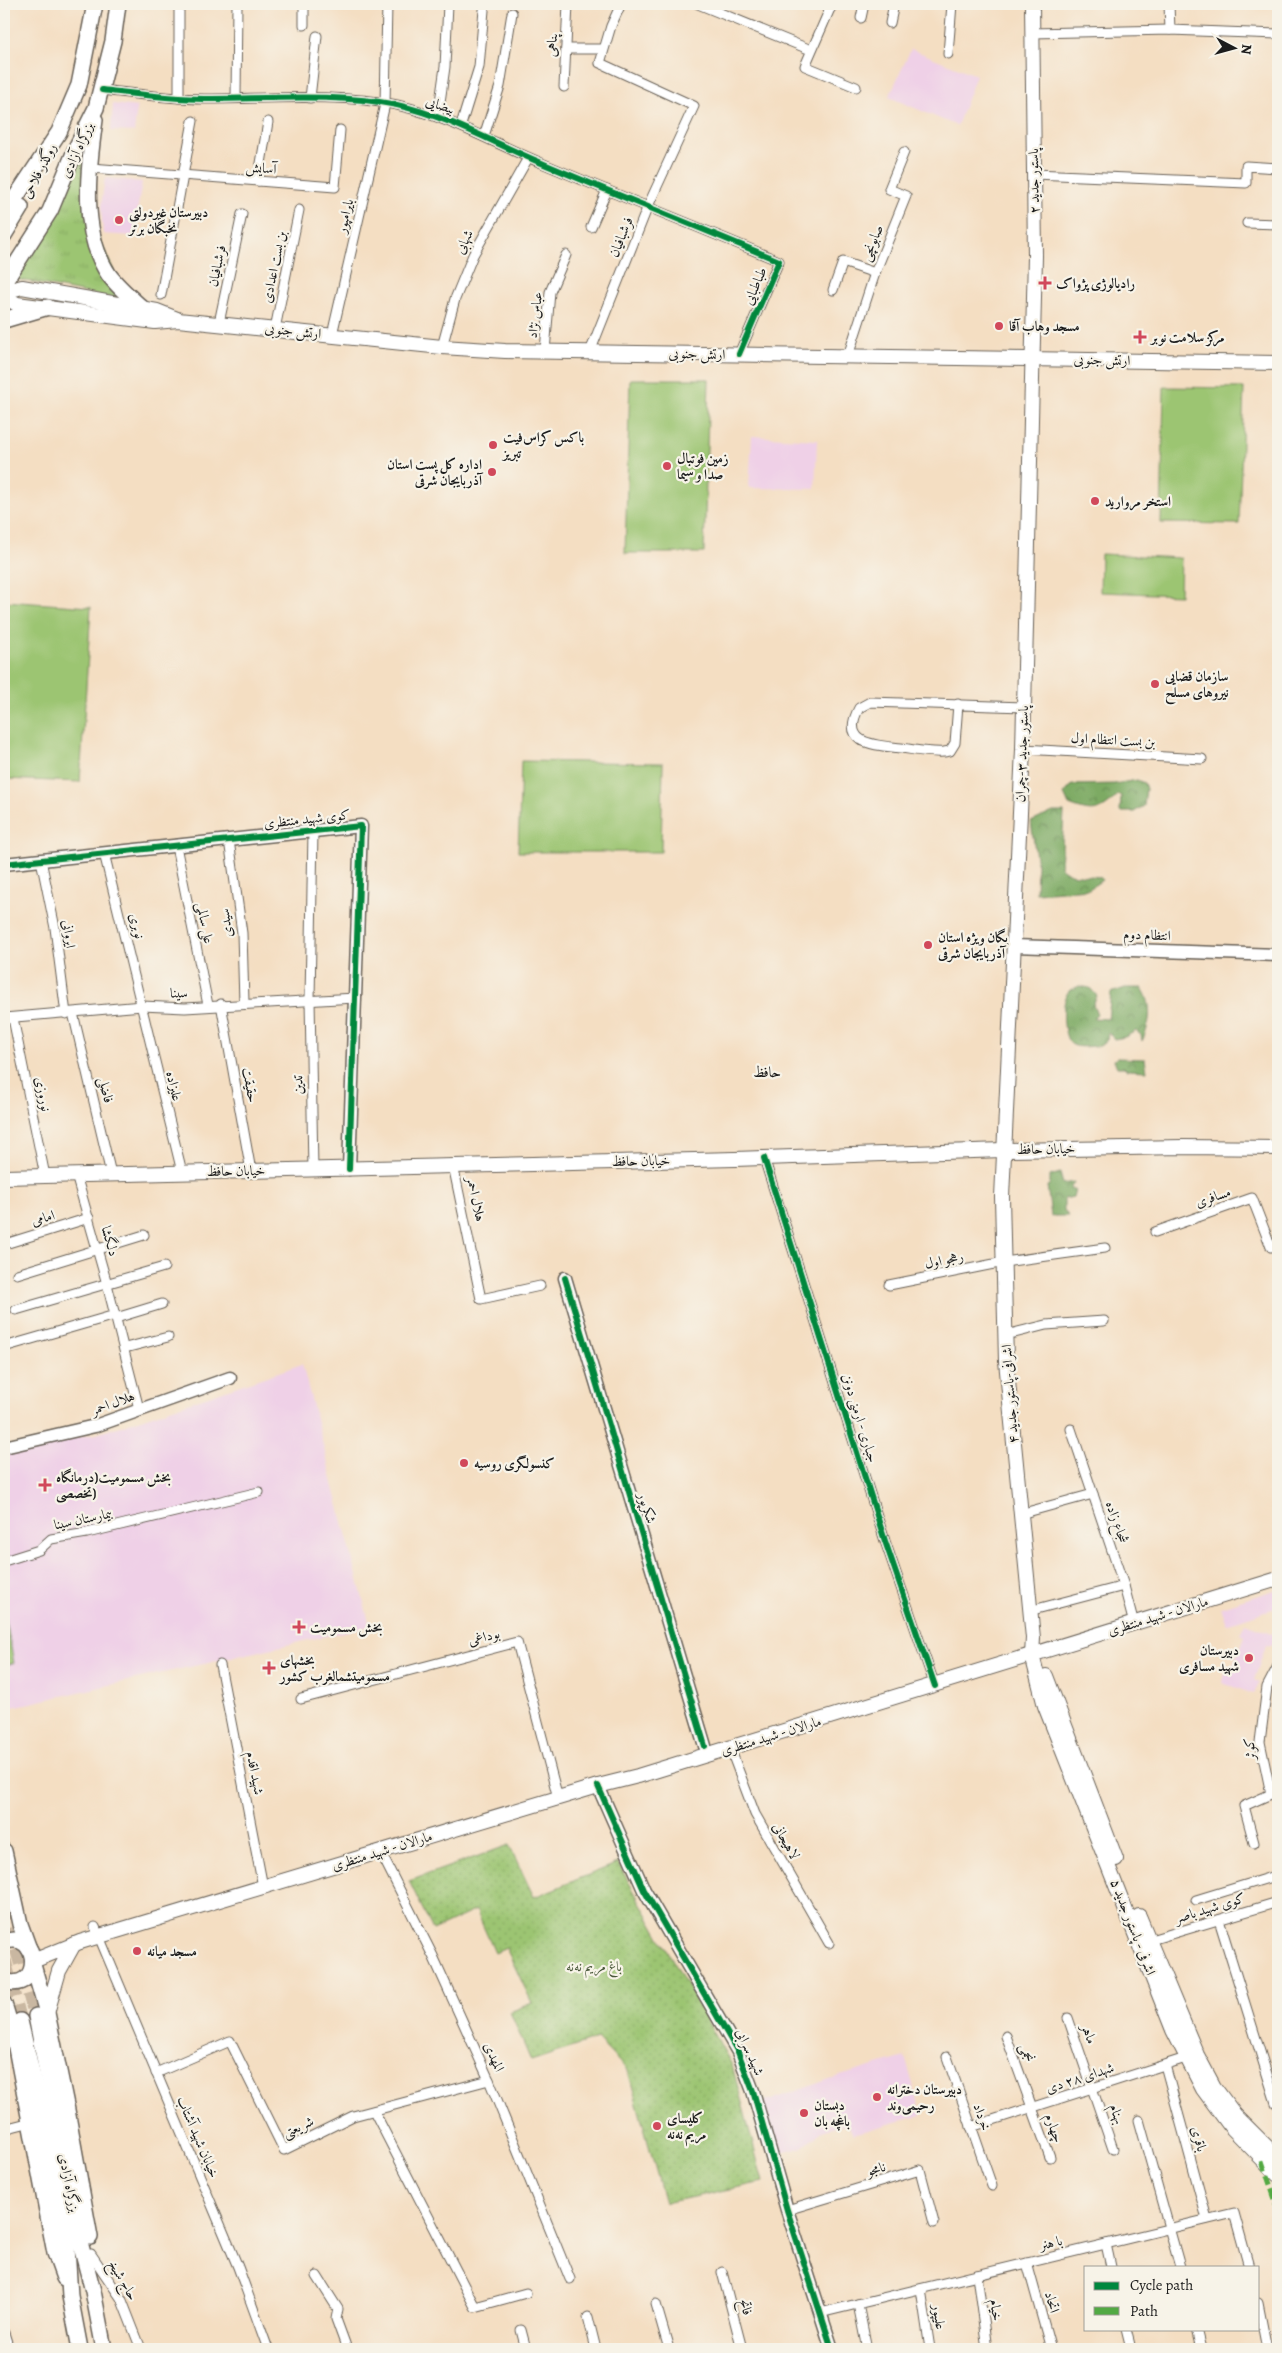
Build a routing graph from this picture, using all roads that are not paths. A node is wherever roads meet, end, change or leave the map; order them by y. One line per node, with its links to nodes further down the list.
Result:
1 (95, 4): 44 (highway, بزرگراه آزادی)
2 (118, 4): 33 (highway, بزرگراه آزادی)
3 (179, 4): 34 (street)
4 (237, 4): 35 (street)
5 (304, 4): 22 (street)
6 (387, 4): 37 (street, بایرامپور)
7 (448, 4): 39 (street)
8 (568, 4): 27 (street, پناهی)
9 (621, 4): 28 (street)
10 (698, 4): 29 (street)
11 (821, 4): 17 (street)
12 (864, 4): 20 (street)
13 (894, 4): 21 (street)
14 (952, 4): 30 (street)
15 (1032, 4): 24 (main road, پاستور جدید ۲)
16 (1169, 4): 23 (street)
17 (831, 6): 29 (street)
18 (484, 10): 42 (street)
19 (512, 14): 45 (street)
20 (861, 18)
21 (890, 23)
22 (304, 25)
23 (1170, 30): 24 (street); 25 (street)
24 (1032, 33): 51 (main road, پاستور جدید ۲)
25 (1278, 34)
26 (317, 36): 36 (street)
27 (566, 49): 28 (street); 31 (street, پناهی)
28 (603, 49): 55 (street, فرشبافیان)
29 (811, 50): 32 (street)
30 (948, 54)
31 (564, 86)
32 (856, 87)
33 (102, 90): 34 (street, بیضایی); 38 (highway, بزرگراه آزادی)
34 (179, 98): 35 (street, بیضایی)
35 (236, 98): 36 (street, بیضایی)
36 (310, 98): 37 (street, بیضایی)
37 (385, 104): 39 (street, بیضایی); 78 (street, بایرامپور)
38 (96, 108): 46 (highway, بزرگراه آزادی); 49 (highway)
39 (438, 116): 42 (street, بیضایی)
40 (193, 121): 52 (street)
41 (268, 122): 53 (street)
42 (461, 125): 45 (street, بیضایی)
43 (340, 130): 53 (street, آسایش)
44 (58, 132): 58 (highway, بزرگراه آزادی); 62 (highway, روگذر فلاحی)
45 (484, 136): 48 (street, بیضایی)
46 (77, 146): 65 (highway, روگذر فلاحی); 67 (highway, بزرگراه آزادی)
47 (904, 152): 66 (street, صابونچی)
48 (528, 158): 54 (street, بیضایی); 79 (street, شهابی)
49 (91, 168): 52 (street, آسایش); 73 (highway)
50 (1278, 168): 51 (street)
51 (1034, 174): 84 (main road, پاستور جدید ۲)
52 (184, 175): 53 (street, آسایش); 70 (street)
53 (258, 181)
54 (607, 190): 55 (street, بیضایی); 61 (street)
55 (648, 206): 63 (street, بیضایی); 81 (street, فرشبافیان)
56 (299, 210): 77 (street, بن بست اعدادی)
57 (242, 214): 76 (street, فرشبافیان)
58 (4, 216)
59 (1247, 224): 60 (street)
60 (1278, 224)
61 (591, 227)
62 (4, 235)
63 (746, 247): 82 (street, طباطبایی)
64 (566, 255): 80 (street, عباس نژاد)
65 (4, 264)
66 (875, 272): 68 (street); 83 (street, صابونچی)
67 (4, 283)
68 (833, 290)
69 (4, 292): 73 (main road)
70 (161, 295)
71 (4, 297): 72 (main road)
72 (48, 307): 74 (highway); 75 (main road)
73 (142, 308): 75 (main road)
74 (4, 320)
75 (178, 320): 76 (main road, ارتش جنوبی)
76 (219, 323): 77 (main road, ارتش جنوبی)
77 (275, 329): 78 (main road, ارتش جنوبی)
78 (332, 335): 79 (main road, ارتش جنوبی)
79 (442, 346): 80 (main road, ارتش جنوبی)
80 (545, 351): 81 (main road, ارتش جنوبی)
81 (590, 352): 82 (main road, ارتش جنوبی)
82 (739, 354): 83 (main road, ارتش جنوبی)
83 (848, 356): 84 (main road, ارتش جنوبی)
84 (1032, 359): 85 (main road, ارتش جنوبی); 87 (main road, پاستور جدید ۳-چمران)
85 (1278, 363)
86 (958, 704): 86 (street); 87 (street)
87 (1024, 707): 88 (main road, پاستور جدید ۳-چمران)
88 (1023, 750): 89 (street, بن بست انتظام اول); 96 (main road, پاستور جدید ۳-چمران)
89 (1202, 759)
90 (313, 831): 91 (street, کوی شهید منتظری); 98 (street, کوی شهید منتظری); 99 (street)
91 (229, 840): 92 (street, کوی شهید منتظری); 100 (street, سیدی)
92 (176, 846): 93 (street, کوی شهید منتظری); 102 (street, علی سالمی)
93 (104, 853): 94 (street, کوی شهید منتظری); 103 (street, نوبری)
94 (41, 860): 95 (street, کوی شهید منتظری); 104 (street, ایروانی)
95 (4, 864)
96 (1014, 946): 97 (street, انتظام دوم); 108 (main road, پاستور جدید ۳-چمران)
97 (1278, 955)
98 (355, 998): 99 (street, سینا); 111 (street, کوی شهید منتظری)
99 (310, 999): 100 (street, سینا); 112 (street, تدین)
100 (244, 1003): 101 (street, سینا)
101 (221, 1004): 102 (street, سینا); 113 (street, حقیقت)
102 (208, 1005): 103 (street, سینا)
103 (142, 1006): 104 (street, سینا); 114 (street, علیزاده)
104 (70, 1013): 106 (street, سینا); 115 (street, فاضلی)
105 (4, 1018): 106 (street, سینا)
106 (14, 1018): 117 (street, نوروزی)
107 (1278, 1148): 108 (main road, خیابان حافظ)
108 (1003, 1150): 109 (main road, خیابان حافظ); 126 (main road, اشرافی-پاستور جدید ۴)
109 (764, 1158): 110 (main road, خیابان حافظ); 156 (street, جباری - ارمنی دونن)
110 (454, 1165): 111 (main road, خیابان حافظ); 132 (street, هلال احمر)
111 (349, 1169): 112 (main road, خیابان حافظ)
112 (313, 1170): 113 (main road, خیابان حافظ)
113 (251, 1171): 114 (main road, خیابان حافظ)
114 (182, 1172): 115 (main road, خیابان حافظ)
115 (112, 1174): 116 (main road, خیابان حافظ)
116 (76, 1175): 117 (main road, خیابان حافظ); 119 (street, دلگشا)
117 (45, 1176): 118 (main road, خیابان حافظ)
118 (4, 1177)
119 (88, 1218): 122 (street, امامی); 125 (street, دلگشا)
120 (1155, 1232): 123 (street, مسافری)
121 (144, 1235): 125 (street)
122 (5, 1244)
123 (1278, 1245)
124 (1105, 1248): 126 (street, رهجو اول)
125 (98, 1251): 128 (street); 130 (street, دلگشا)
126 (1004, 1262): 131 (street, رهجو اول); 137 (main road, اشرافی-پاستور جدید ۴)
127 (164, 1266): 130 (street)
128 (17, 1274)
129 (565, 1278): 158 (street, شکرپور)
130 (108, 1284): 134 (street); 135 (street, دلگشا)
131 (890, 1285)
132 (540, 1286)
133 (162, 1304): 135 (street)
134 (16, 1310)
135 (116, 1317): 139 (street); 140 (street, دلگشا)
136 (1104, 1321): 137 (street)
137 (1006, 1334): 147 (main road, اشرافی-پاستور جدید ۴)
138 (168, 1337): 140 (street)
139 (4, 1347)
140 (125, 1348): 142 (street, دلگشا)
141 (230, 1378): 142 (street, هلال احمر)
142 (139, 1409): 144 (street, هلال احمر)
143 (1071, 1429): 146 (street, شجاع زاده)
144 (4, 1447)
145 (260, 1492): 148 (street, بیمارستان سینا)
146 (1093, 1494): 147 (street); 150 (street, شجاع زاده)
147 (1020, 1514): 151 (main road, اشرافی-پاستور جدید ۴)
148 (4, 1561)
149 (1278, 1579): 152 (main road, مارالان - شهید منتظری)
150 (1124, 1586): 151 (street); 152 (street, شجاع زاده)
151 (1029, 1611): 153 (main road, اشرافی-پاستور جدید ۴)
152 (1134, 1624): 153 (main road, مارالان - شهید منتظری)
153 (1035, 1654): 156 (main road, مارالان - شهید منتظری); 174 (main road, اشرفی - پاستور جدید ۵)
154 (220, 1665): 166 (street, شهید اقدم)
155 (1278, 1666): 162 (street, کوثر)
156 (934, 1686): 159 (main road, مارالان - شهید منتظری)
157 (301, 1700): 161 (street, بوداغی)
158 (704, 1746)
159 (730, 1748): 160 (main road, مارالان - شهید منتظری); 175 (street, لاهیجانی)
160 (598, 1786): 161 (main road, مارالان - شهید منتظری); 203 (street, شهید سرابی)
161 (558, 1798): 164 (main road, مارالان - شهید منتظری)
162 (1254, 1843)
163 (4, 1851): 170 (highway)
164 (380, 1851): 166 (main road, مارالان - شهید منتظری); 189 (street, المهدی)
165 (1278, 1875): 167 (street)
166 (263, 1887): 171 (main road, مارالان - شهید منتظری)
167 (1196, 1900)
168 (1278, 1902): 169 (street, کوی شهید باصر)
169 (1219, 1920): 174 (street, کوی شهید باصر); 191 (street)
170 (20, 1924): 172 (highway); 177 (highway)
171 (96, 1932): 176 (main road, مارالان - شهید منتظری); 188 (street, خیابان شهید آشتاب)
172 (4, 1938)
173 (4, 1942): 177 (highway)
174 (1144, 1942): 185 (main road, اشرفی - پاستور جدید ۵)
175 (829, 1943)
176 (74, 1944): 177 (main road, مارالان - شهید منتظری); 181 (main road)
177 (32, 1958): 178 (highway); 179 (highway)
178 (4, 1981)
179 (40, 1992): 180 (highway); 181 (highway)
180 (4, 2003): 195 (highway)
181 (42, 2015): 208 (highway); 218 (highway, بزرگراه آزادی)
182 (1068, 2018): 190 (street, ماهر)
183 (20, 2021): 220 (highway, بزرگراه آزادی)
184 (1006, 2036): 192 (street, نجمی)
185 (1192, 2056): 187 (street, شهدای ۲۸ دی); 200 (main road, اشرفی - پاستور جدید ۵); 201 (main road, اشرفی - پاستور جدید ۵)
186 (946, 2057): 196 (street, خرداد)
187 (1165, 2065): 190 (street, شهدای ۲۸ دی); 204 (street, باقری)
188 (156, 2073): 193 (street, شریعتی); 234 (street, خیابان شهید آشتاب)
189 (489, 2080): 193 (street, شریعتی); 216 (street, المهدی)
190 (1094, 2088): 192 (street, شهدای ۲۸ دی); 198 (street, بهنام)
191 (1276, 2103)
192 (1032, 2108): 196 (street, شهدای ۲۸ دی); 199 (street, چهارم)
193 (374, 2110): 219 (street)
194 (1139, 2120): 206 (street)
195 (31, 2122): 197 (street); 220 (highway)
196 (971, 2127): 202 (street, خرداد)
197 (4, 2129)
198 (1113, 2149)
199 (1050, 2157)
200 (1278, 2158)
201 (1278, 2175)
202 (992, 2186)
203 (787, 2210): 205 (street, نامجو); 223 (street, شهید سرابی)
204 (1206, 2219): 206 (street, با هنر); 212 (street, با هنر)
205 (934, 2223)
206 (1171, 2228): 207 (street, با هنر); 211 (street)
207 (1106, 2244): 209 (street, با هنر); 210 (street)
208 (90, 2254): 218 (highway); 233 (street, حاج شیخ)
209 (1026, 2263): 214 (street, با هنر); 244 (street, اتحاد)
210 (1111, 2266)
211 (1180, 2266)
212 (1249, 2266)
213 (722, 2272): 239 (street, فاتح)
214 (977, 2275): 217 (street, با هنر); 243 (street, خیام)
215 (317, 2276): 235 (street)
216 (570, 2279)
217 (921, 2289): 222 (street, با هنر); 242 (street, علیپور)
218 (93, 2291): 232 (highway, بزرگراه آزادی)
219 (526, 2293)
220 (70, 2296): 231 (highway, بزرگراه آزادی)
221 (656, 2304): 238 (street)
222 (858, 2304): 223 (street, با هنر); 241 (street)
223 (820, 2313): 240 (street, شهید سرابی)
224 (1260, 2313): 247 (street)
225 (588, 2317): 237 (street)
226 (521, 2330): 236 (street)
227 (1126, 2330): 245 (street)
228 (1196, 2330): 246 (street)
229 (4, 2333): 230 (street)
230 (9, 2349)
231 (80, 2349)
232 (104, 2349)
233 (141, 2349)
234 (268, 2349)
235 (347, 2349)
236 (526, 2349)
237 (596, 2349)
238 (669, 2349)
239 (742, 2349)
240 (832, 2349)
241 (867, 2349)
242 (930, 2349)
243 (987, 2349)
244 (1051, 2349)
245 (1131, 2349)
246 (1201, 2349)
247 (1267, 2349)

